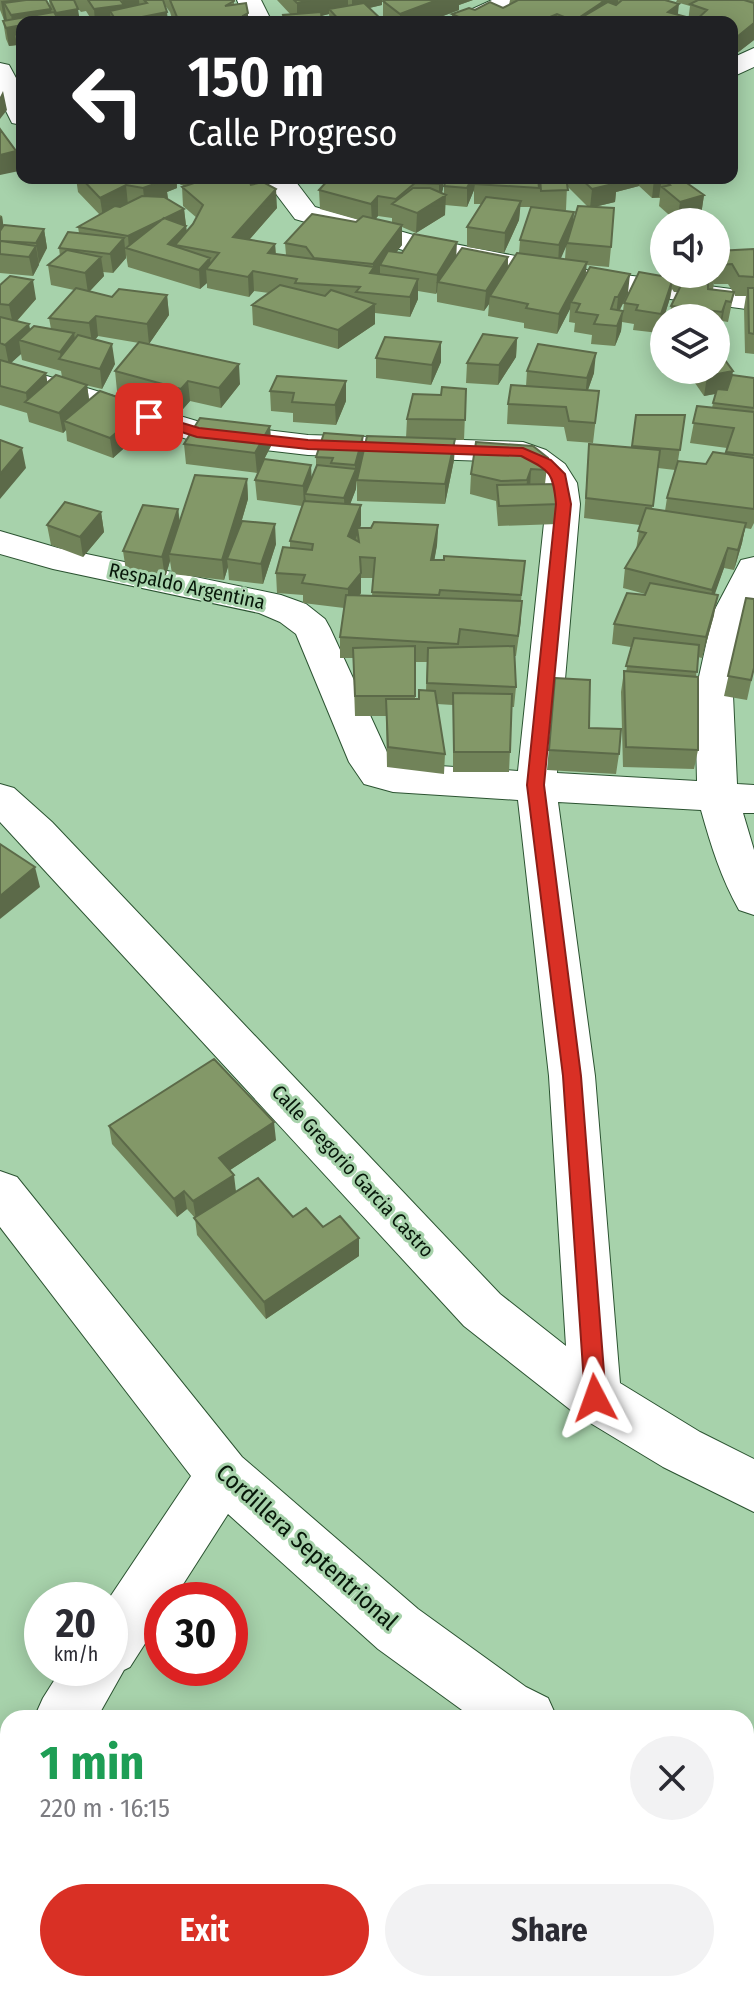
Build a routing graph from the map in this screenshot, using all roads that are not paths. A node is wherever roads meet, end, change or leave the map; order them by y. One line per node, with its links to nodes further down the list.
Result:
1 (513, 0): 2 (street)
2 (477, 16)
3 (0, 71): 4 (street)
4 (16, 104)
5 (282, 184): 8 (street)
6 (298, 184): 7 (street)
7 (314, 185)
8 (754, 301)
9 (0, 372): 12 (street)
10 (0, 542): 12 (street, Respaldo Argentina)
11 (754, 568): 13 (street)
12 (536, 785): 13 (street, Respaldo Argentina); 17 (street)
13 (736, 797): 15 (street)
14 (0, 798): 17 (street, Calle Gregorio Garcia Castro)
15 (754, 899)
16 (0, 1191): 18 (street, Cordillera Septentrional)
17 (595, 1398): 19 (street, Calle Gregorio Garcia Castro)
18 (223, 1475): 20 (street); 23 (street, Cordillera Septentrional)
19 (754, 1486)
20 (128, 1620)
21 (84, 1686): 22 (street)
22 (68, 1710)
23 (512, 1710)

